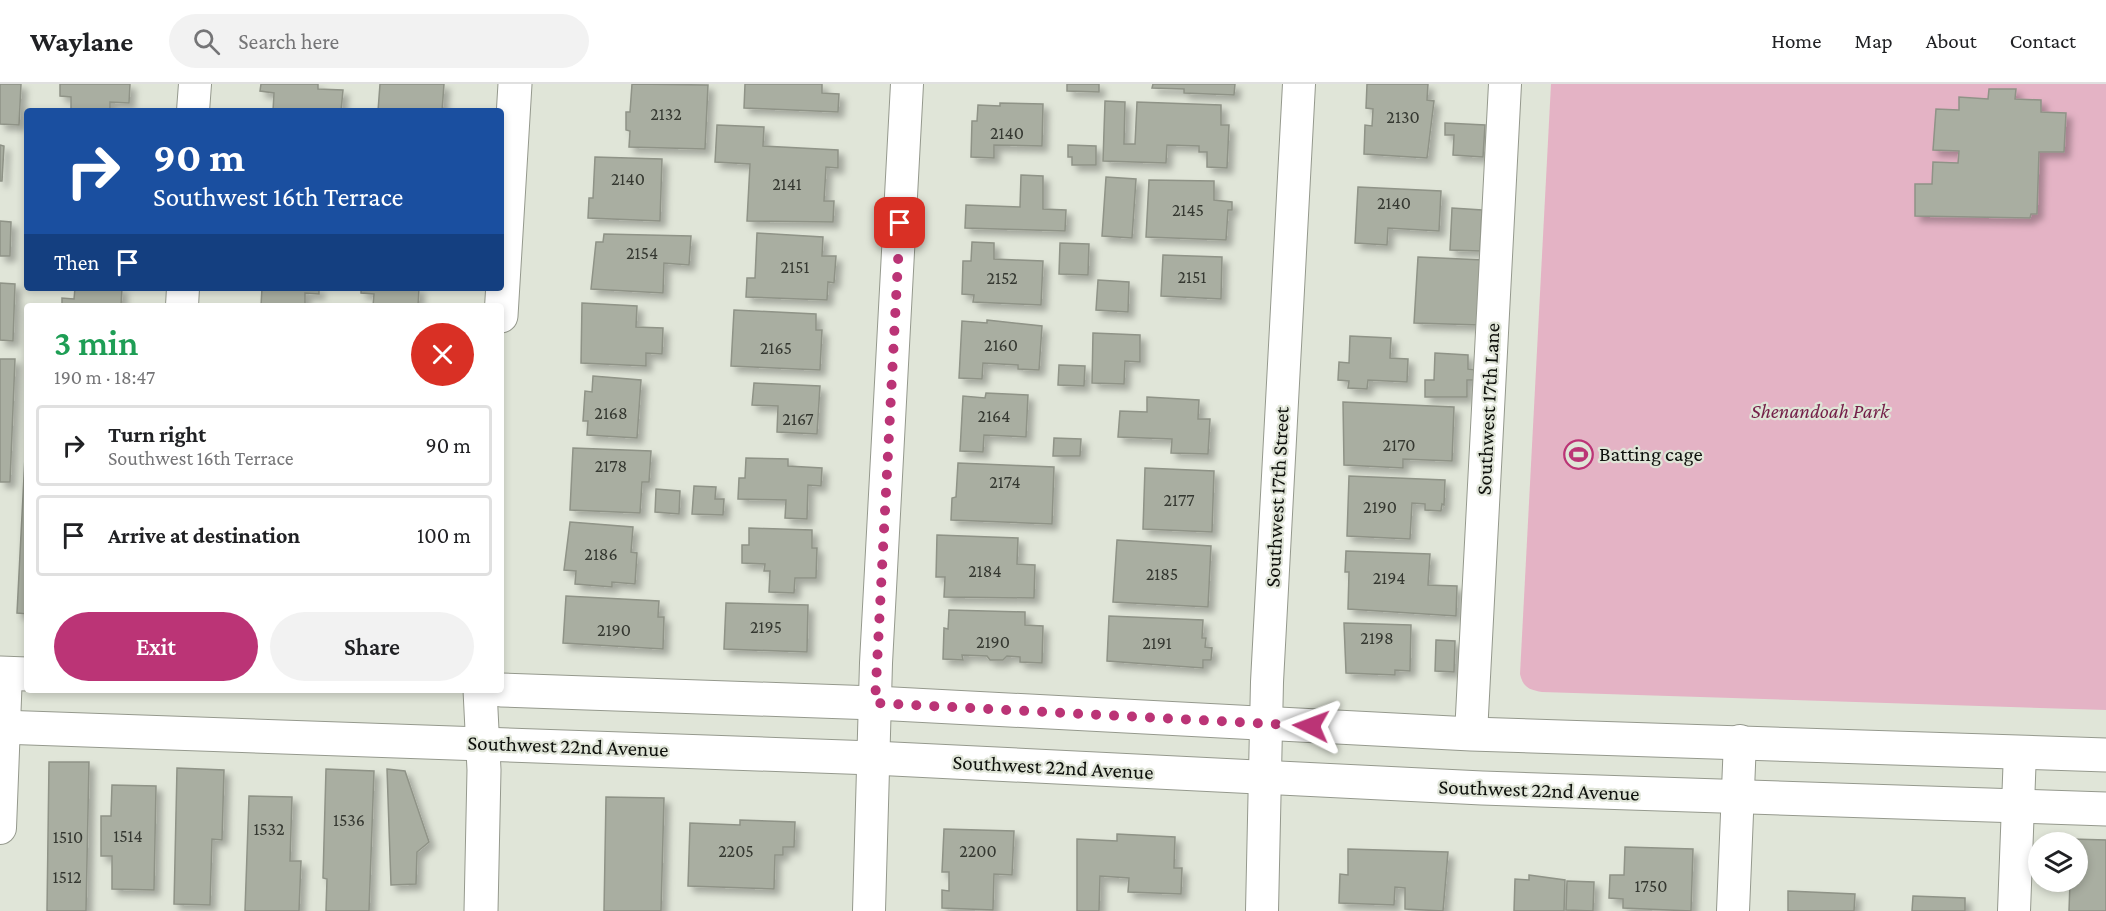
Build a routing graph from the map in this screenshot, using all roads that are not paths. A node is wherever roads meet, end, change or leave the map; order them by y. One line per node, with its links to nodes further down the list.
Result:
1 (195, 84): 6 (street)
2 (515, 84): 7 (main road)
3 (907, 84): 11 (street)
4 (1299, 84): 12 (street, Southwest 17th Street)
5 (1505, 84): 14 (street, Southwest 17th Lane)
6 (193, 108)
7 (504, 266)
8 (11, 674): 13 (street)
9 (504, 690): 11 (main road)
10 (480, 693): 16 (main road)
11 (875, 703): 12 (main road); 19 (street)
12 (1266, 724): 14 (main road); 20 (street, Southwest 17th Street)
13 (1, 728): 16 (main road, Southwest 22nd Avenue); 24 (street)
14 (1471, 734): 15 (main road)
15 (1740, 741): 17 (main road); 21 (street)
16 (482, 743): 19 (main road, Southwest 22nd Avenue); 25 (main road)
17 (2020, 752): 18 (main road); 22 (street)
18 (2106, 755)
19 (873, 758): 20 (main road, Southwest 22nd Avenue); 26 (street)
20 (1265, 777): 21 (main road, Southwest 22nd Avenue); 27 (street, Southwest 17th Street)
21 (1738, 798): 22 (main road, Southwest 22nd Avenue); 28 (street)
22 (2017, 807): 23 (main road, Southwest 22nd Avenue); 29 (street)
23 (2106, 809)
24 (0, 828)
25 (481, 911)
26 (869, 911)
27 (1262, 911)
28 (1733, 911)
29 (2014, 911)

